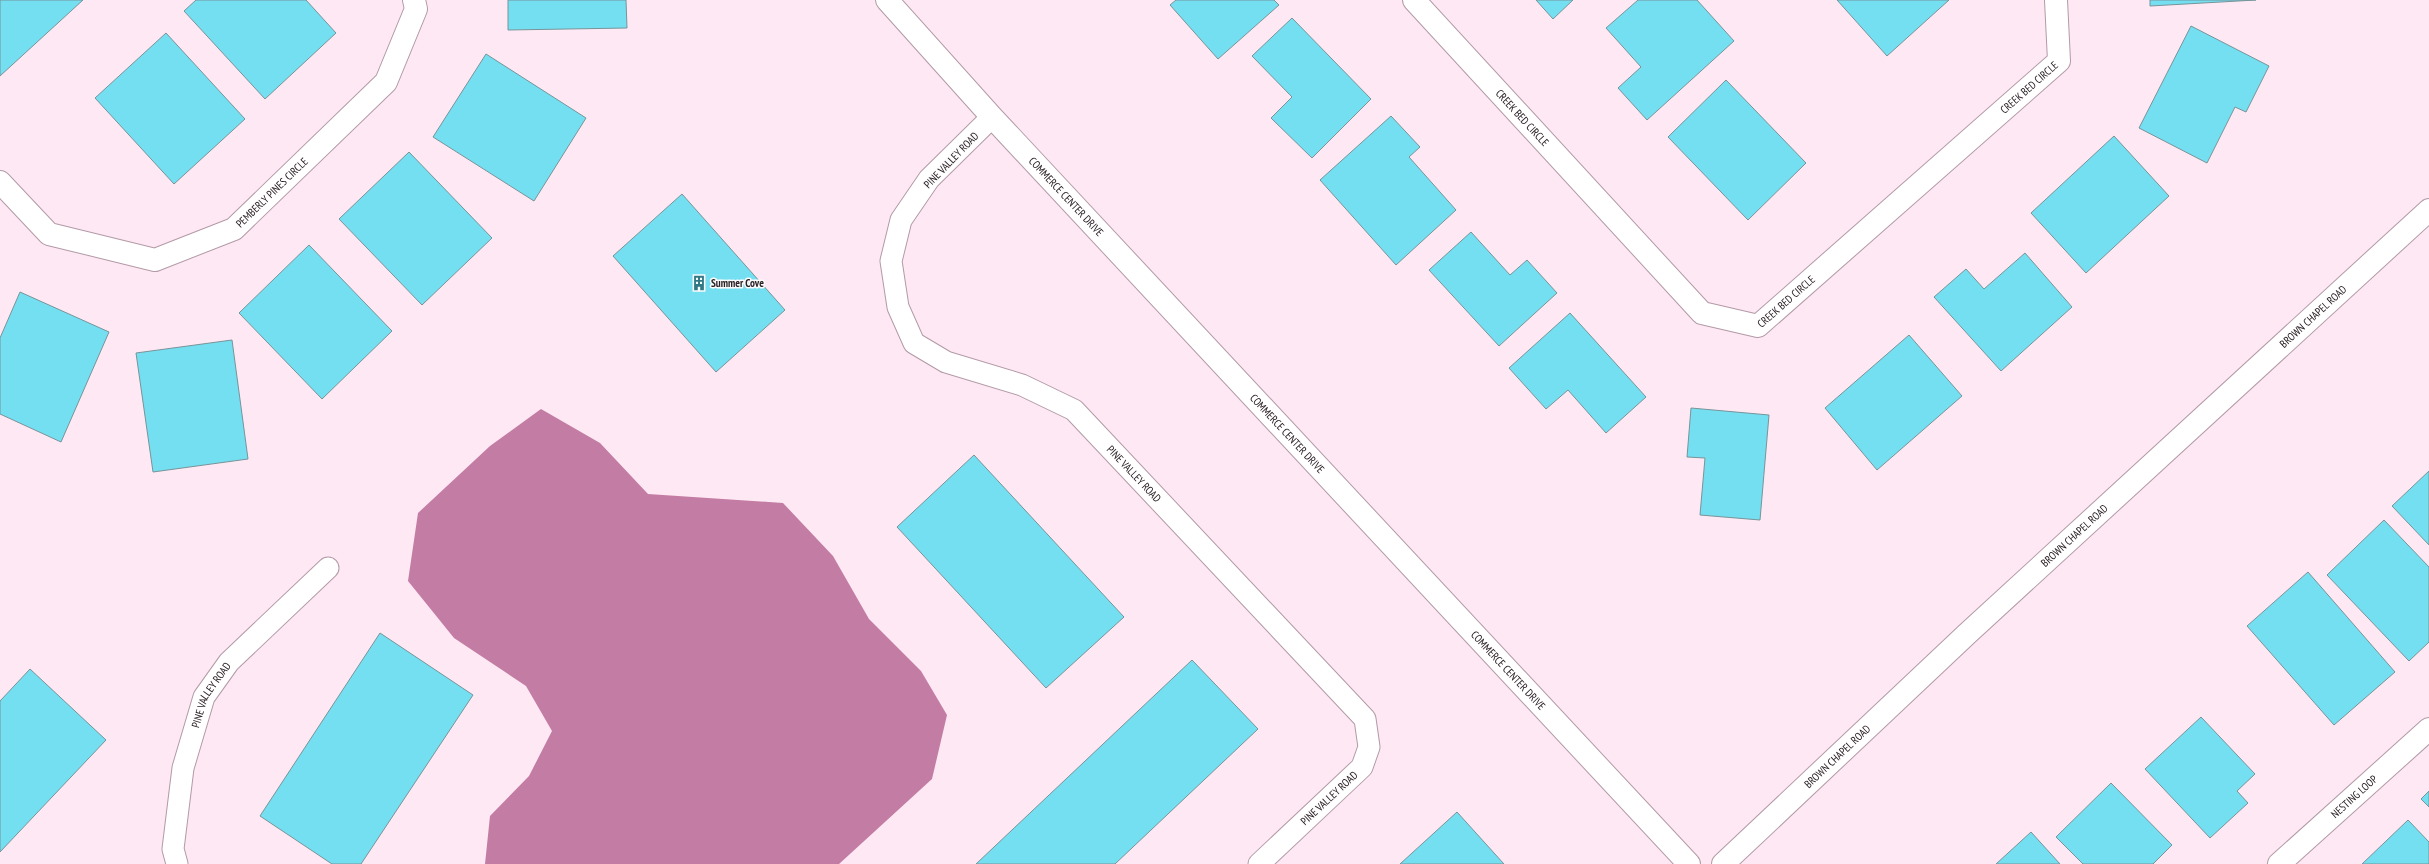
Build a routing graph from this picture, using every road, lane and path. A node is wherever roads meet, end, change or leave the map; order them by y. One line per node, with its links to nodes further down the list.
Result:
1 (414, 0): 6 (street, PEMBERLY PINES CIRCLE)
2 (887, 0): 5 (street, COMMERCE CENTER DRIVE)
3 (1414, 0): 4 (street, CREEK BED CIRCLE)
4 (2056, 0)
5 (992, 117): 11 (lane, PINE VALLEY ROAD); 12 (street, COMMERCE CENTER DRIVE)
6 (0, 182)
7 (2429, 210): 13 (street, BROWN CHAPEL ROAD)
8 (328, 568): 10 (lane, PINE VALLEY ROAD)
9 (2429, 729): 14 (street, NESTING LOOP)
10 (177, 864)
11 (1259, 864)
12 (1689, 864)
13 (1723, 864)
14 (2279, 864)

